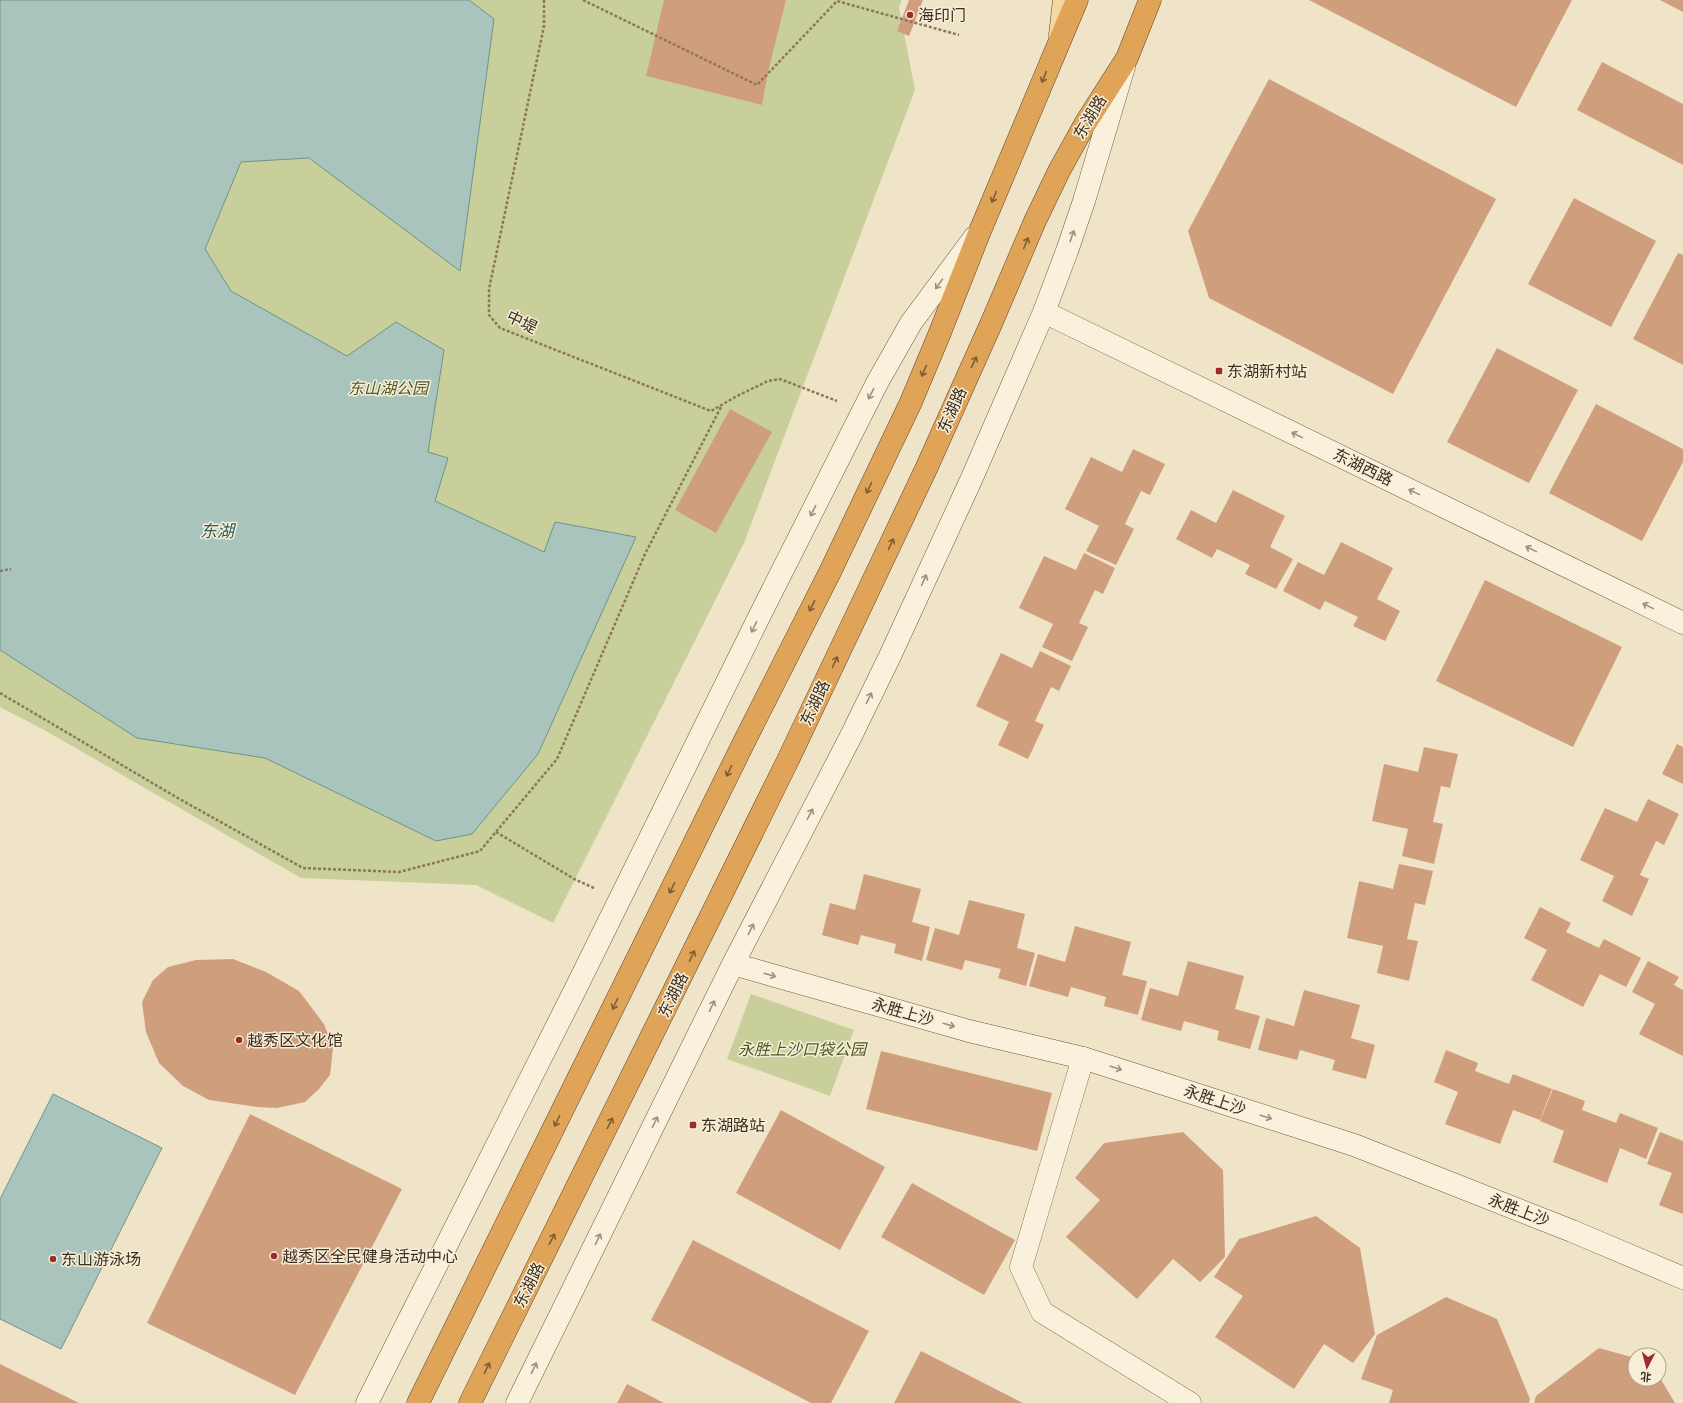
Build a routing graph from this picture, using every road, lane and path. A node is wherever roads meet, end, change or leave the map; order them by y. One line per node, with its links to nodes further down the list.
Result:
1 (544, 0): 13 (path, 中堤)
2 (582, 0): 7 (path)
3 (1064, 0): 8 (main road)
4 (1077, 0): 8 (highway)
5 (1150, 0): 9 (highway, 东湖路)
6 (1162, 0): 9 (main road)
7 (959, 35)
8 (1059, 41): 10 (highway, one-way to 10)
9 (1127, 58): 11 (main road, one-way to 9); 25 (highway, 东湖路, one-way to 9)
10 (980, 231): 19 (main road, one-way to 19); 24 (highway, one-way to 24)
11 (1044, 312): 16 (main road, 东湖西路, one-way to 11); 20 (main road, one-way to 11)
12 (843, 404): 13 (path, 中堤)
13 (722, 405): 18 (path)
14 (10, 569): 15 (path)
15 (0, 571)
16 (1683, 623)
17 (0, 693): 18 (path)
18 (496, 832): 19 (path)
19 (619, 900): 23 (main road)
20 (733, 964): 21 (main road, 永胜上沙, one-way to 21); 26 (main road, one-way to 20)
21 (1083, 1058): 22 (main road, 永胜上沙, one-way to 22); 27 (main road)
22 (1683, 1278)
23 (367, 1403)
24 (418, 1403)
25 (470, 1403)
26 (517, 1403)
27 (1190, 1403)

